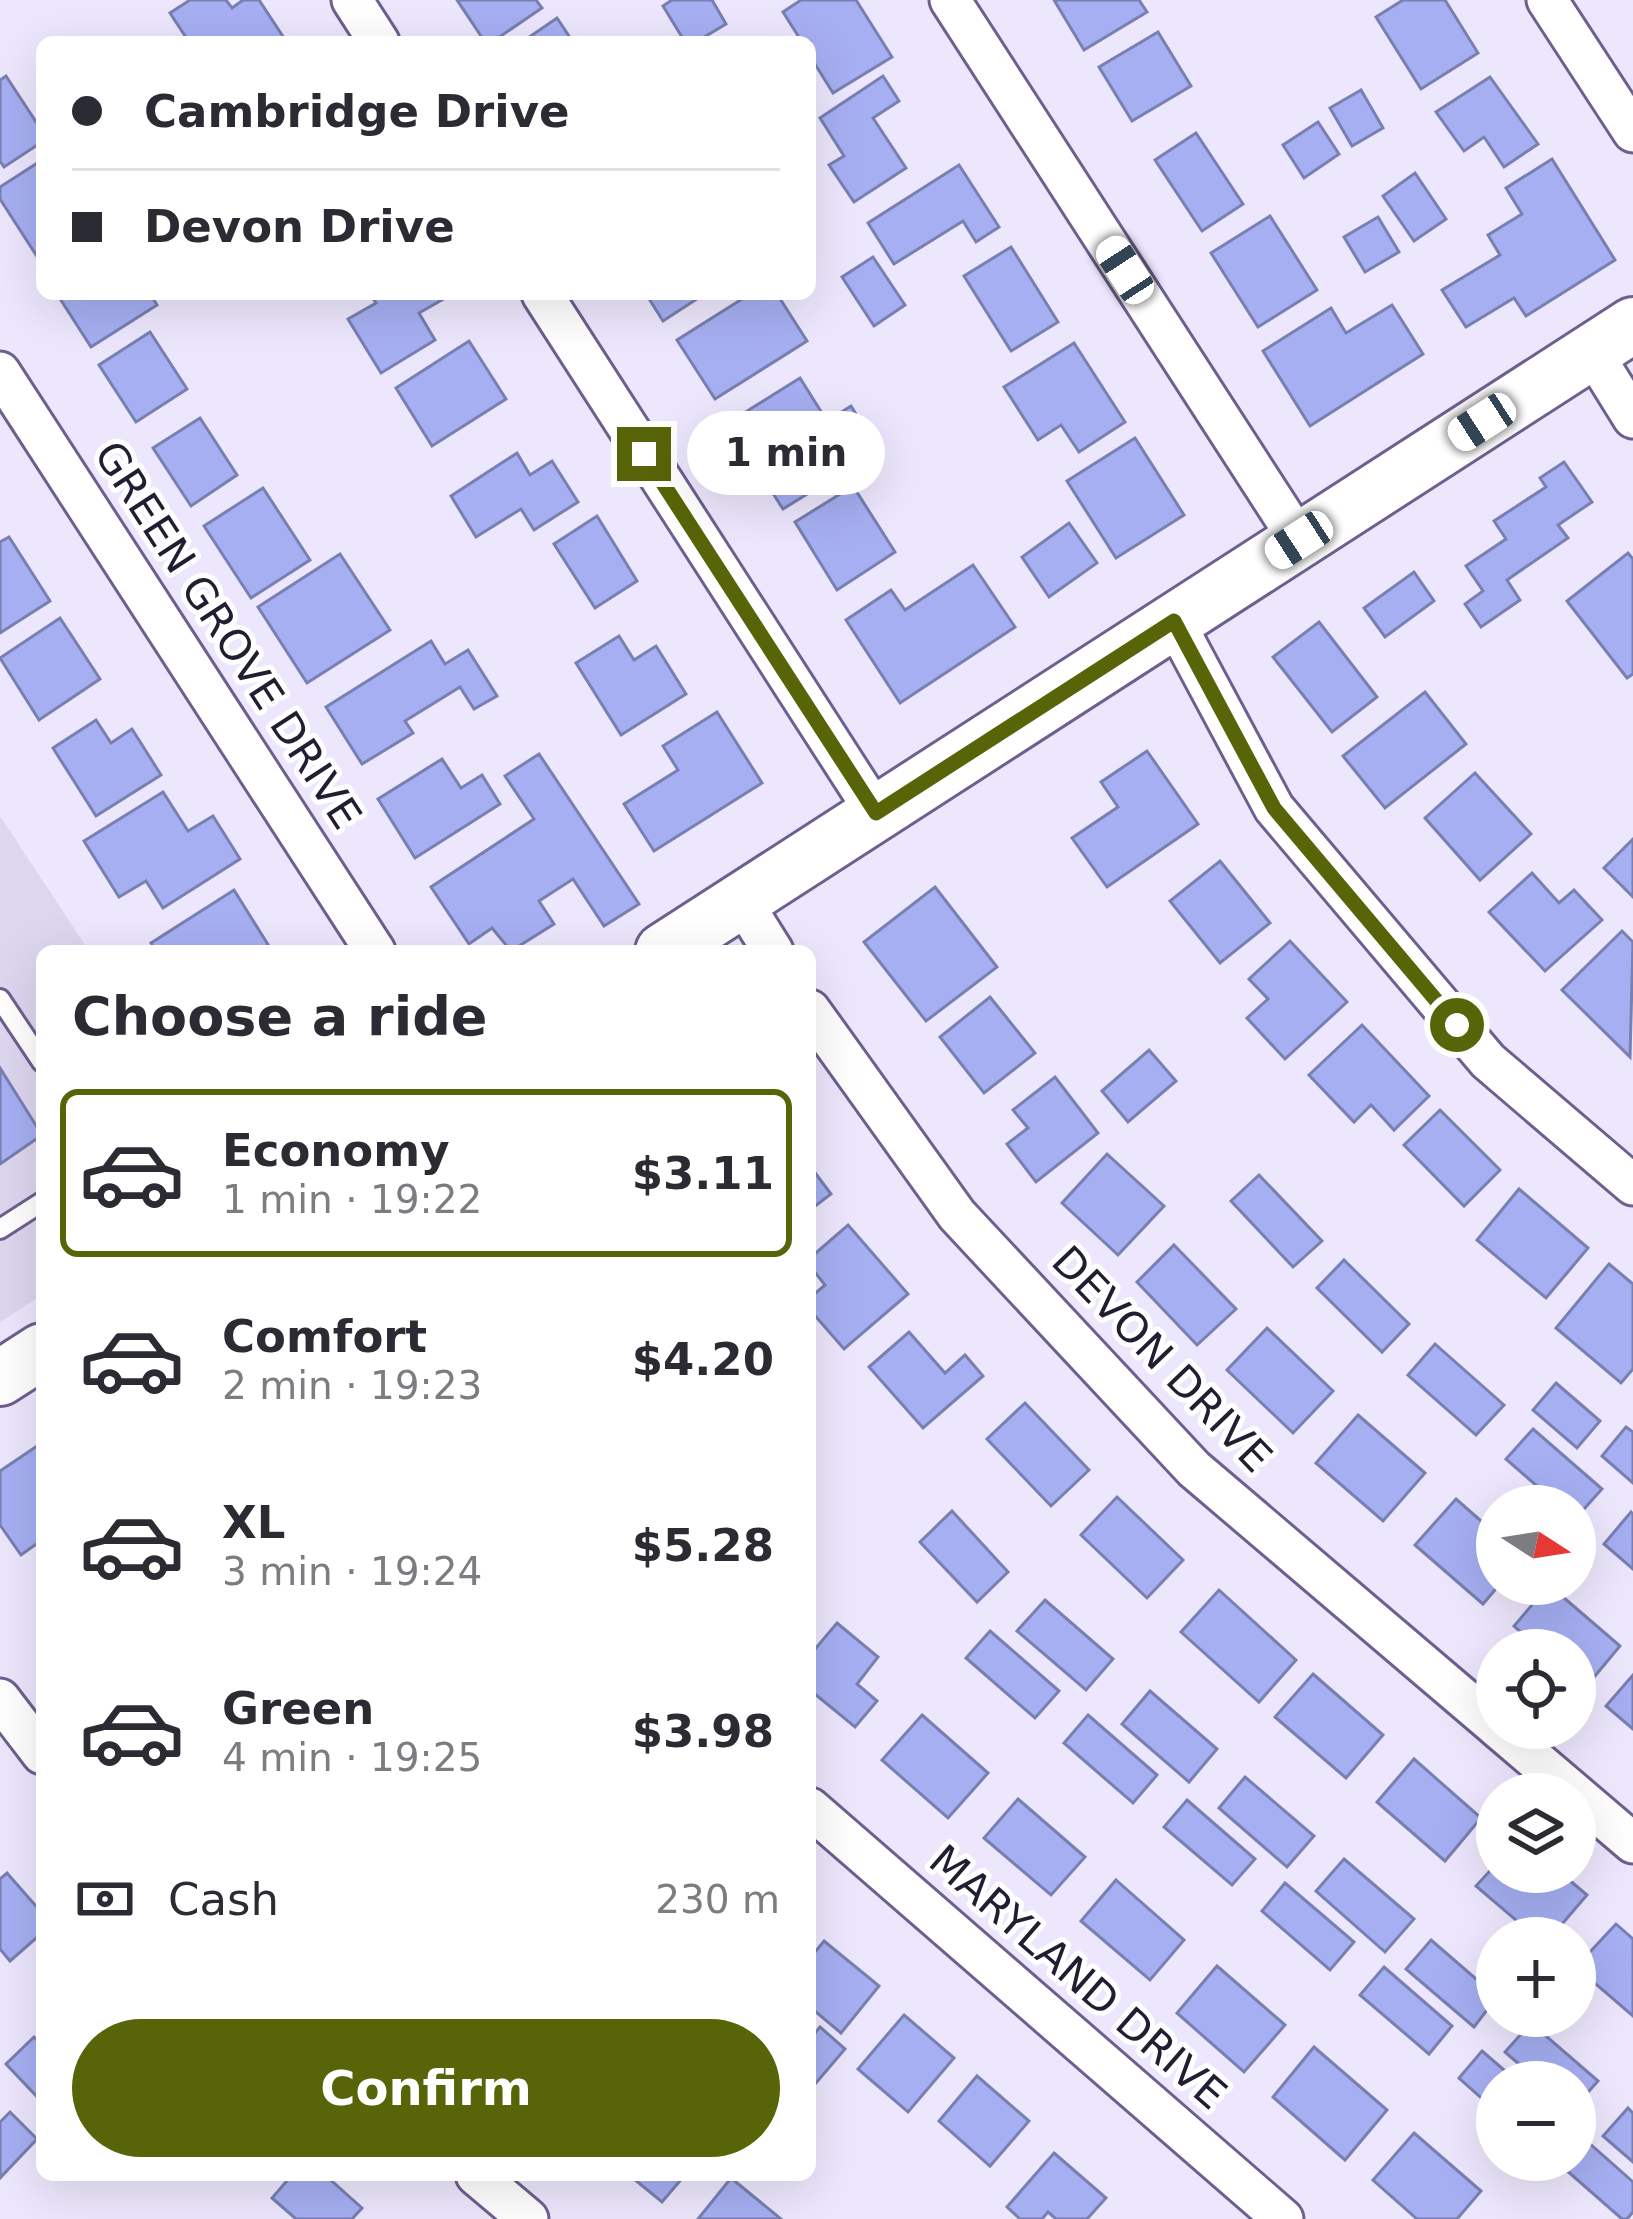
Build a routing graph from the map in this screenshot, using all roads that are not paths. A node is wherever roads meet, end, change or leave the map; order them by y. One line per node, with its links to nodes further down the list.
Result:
1 (352, 0): 4 (street)
2 (950, 0): 10 (street)
3 (1547, 0): 5 (street)
4 (375, 36)
5 (1633, 132)
6 (546, 300): 12 (street)
7 (1612, 339): 9 (street); 10 (street)
8 (0, 372): 14 (street, GREEN GROVE DRIVE)
9 (1633, 418)
10 (1299, 540): 11 (street)
11 (1174, 621): 12 (street); 20 (street)
12 (876, 813): 13 (street)
13 (741, 900): 15 (street); 16 (street)
14 (371, 945)
15 (671, 945)
16 (769, 945)
17 (0, 998): 19 (lane)
18 (816, 1018): 26 (street, DEVON DRIVE)
19 (36, 1053)
20 (1633, 1185)
21 (36, 1206): 22 (lane)
22 (0, 1228)
23 (36, 1355): 24 (street)
24 (0, 1378)
25 (0, 1700): 27 (street)
26 (1476, 1710)
27 (36, 1746)
28 (1522, 1749): 30 (street, DEVON DRIVE)
29 (816, 1813): 33 (street, MARYLAND DRIVE)
30 (1633, 1843)
31 (483, 2181): 32 (street)
32 (528, 2219)
33 (1283, 2219)

